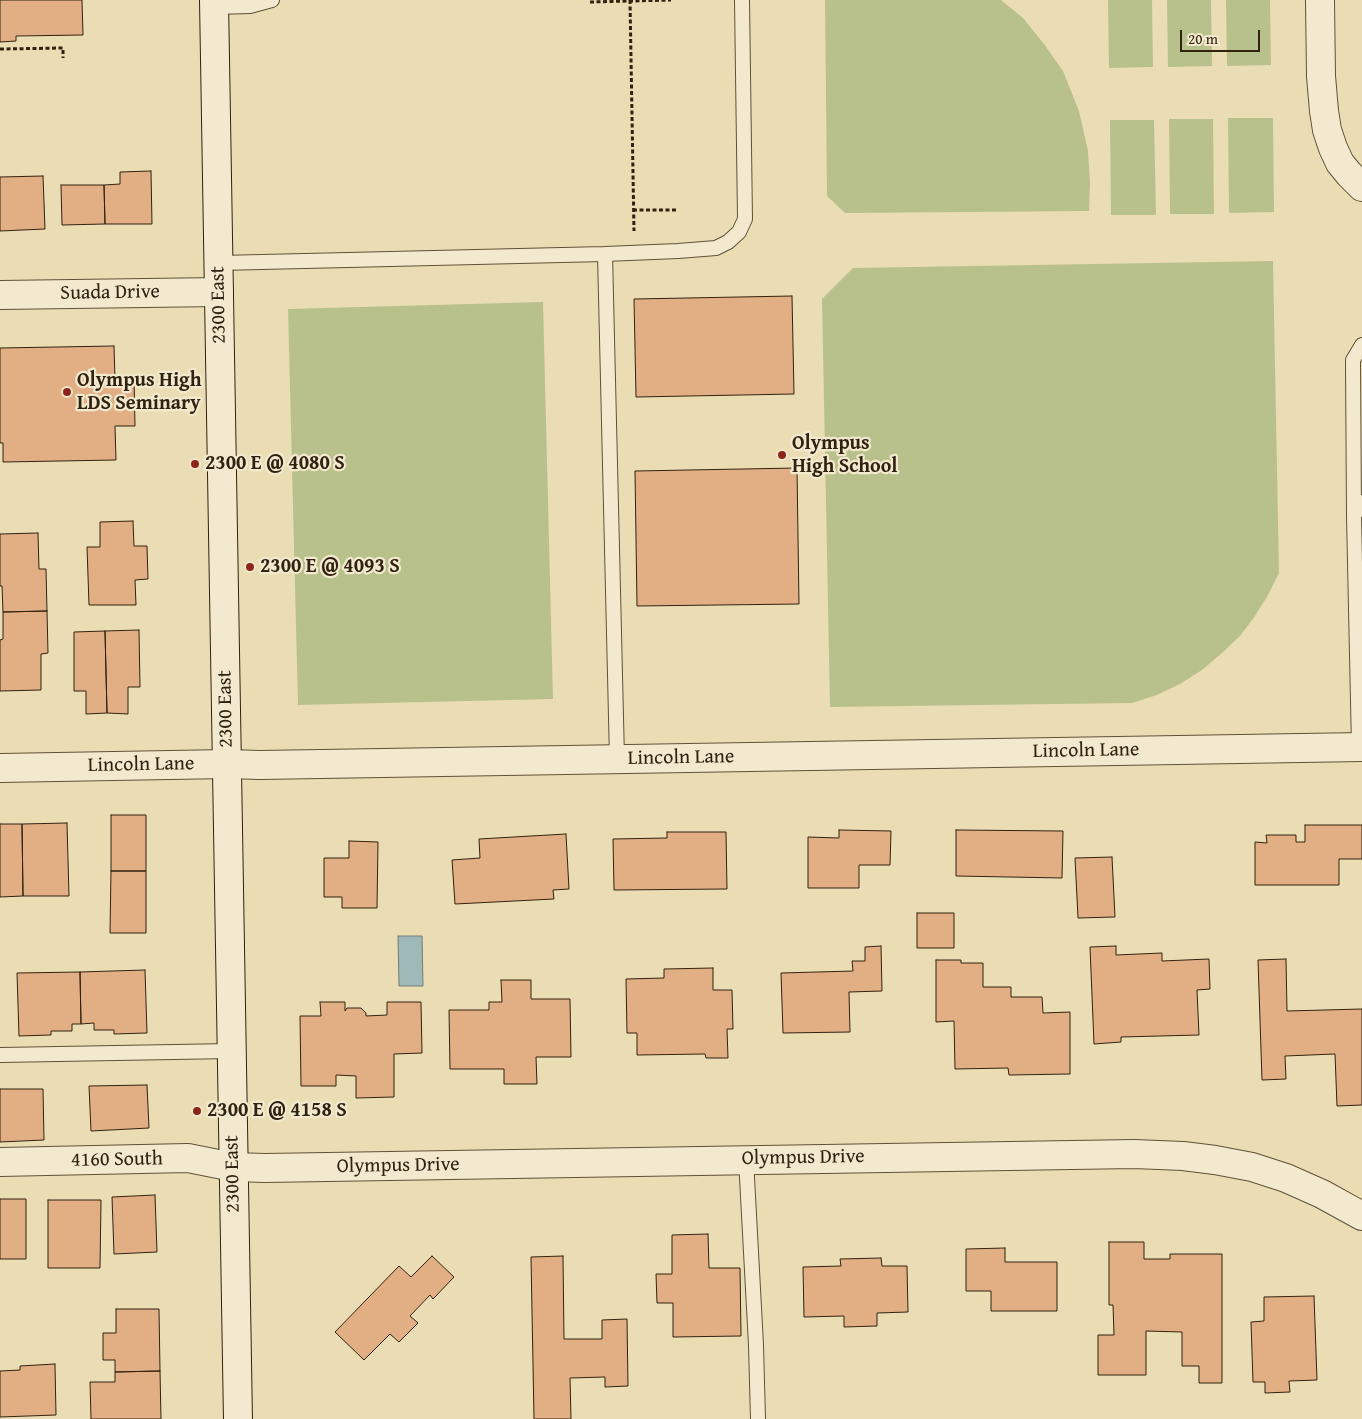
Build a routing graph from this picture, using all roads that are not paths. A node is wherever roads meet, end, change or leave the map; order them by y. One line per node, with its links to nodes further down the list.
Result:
1 (272, 0): 4 (lane)
2 (742, 0): 6 (lane)
3 (1320, 0): 5 (street)
4 (214, 4): 7 (street, 2300 East)
5 (1362, 187)
6 (605, 254): 7 (lane); 14 (lane)
7 (218, 263): 8 (street, 2300 East)
8 (219, 292): 9 (street, Suada Drive); 15 (street, 2300 East)
9 (0, 295)
10 (1362, 345): 12 (lane)
11 (1362, 502): 12 (lane)
12 (1354, 516): 13 (lane)
13 (1360, 747): 14 (street, Lincoln Lane)
14 (617, 759): 15 (street, Lincoln Lane)
15 (227, 764): 16 (street, Lincoln Lane); 17 (street, 2300 East)
16 (0, 768)
17 (232, 1051): 18 (lane); 21 (street, 2300 East)
18 (0, 1055)
19 (746, 1159): 21 (street, Olympus Drive); 22 (street, Olympus Drive); 24 (lane)
20 (0, 1162): 21 (street, 4160 South)
21 (233, 1167): 23 (street, 2300 East)
22 (1362, 1216)
23 (238, 1419)
24 (758, 1419)

